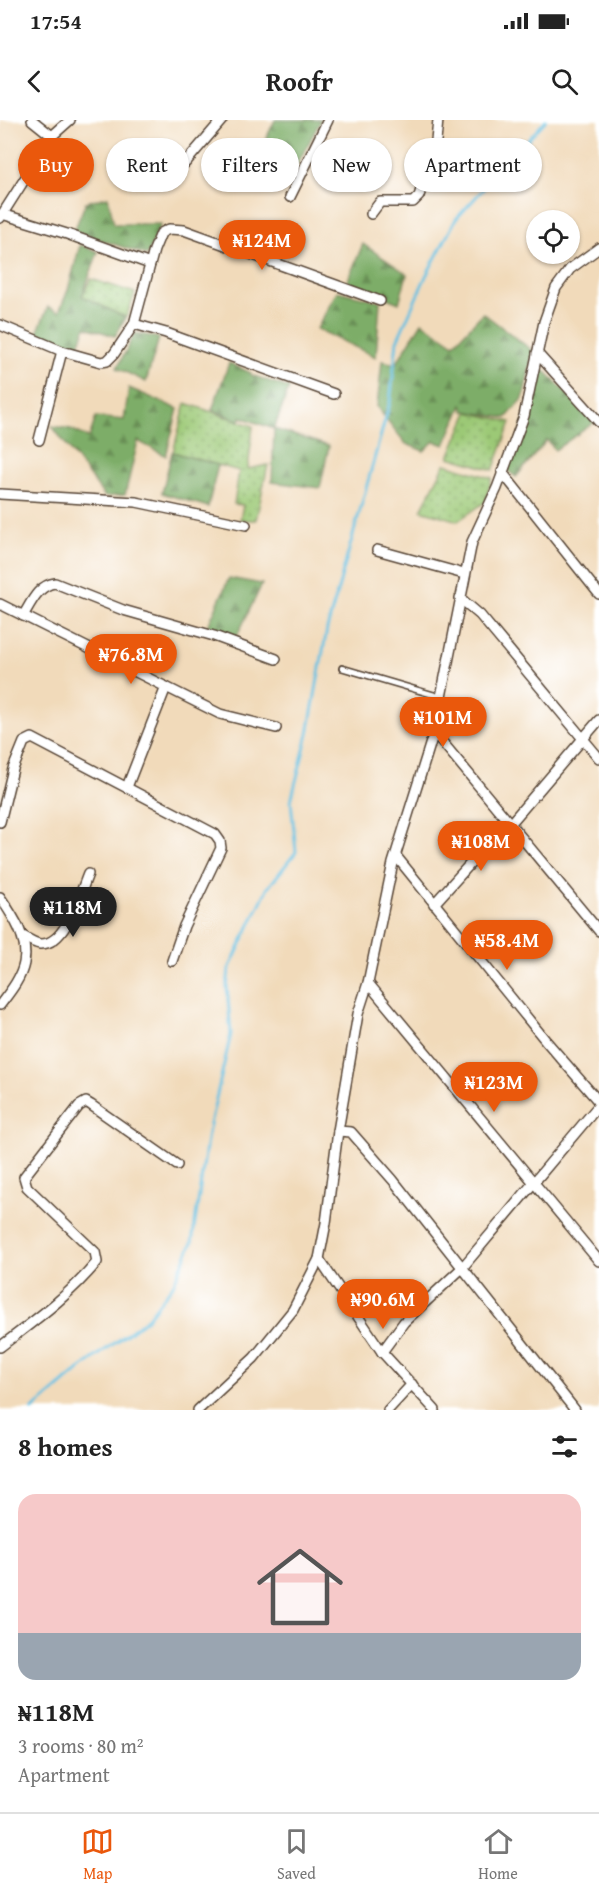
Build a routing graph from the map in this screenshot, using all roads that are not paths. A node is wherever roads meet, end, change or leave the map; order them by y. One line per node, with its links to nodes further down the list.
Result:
1 (32, 120): 6 (street)
2 (70, 120): 6 (street)
3 (222, 120): 7 (street)
4 (328, 120): 8 (street)
5 (438, 120): 9 (street)
6 (52, 136): 10 (street)
7 (189, 158)
8 (290, 197)
9 (371, 214)
10 (1, 216): 12 (street)
11 (599, 248): 17 (street)
12 (150, 264): 13 (street); 14 (street)
13 (380, 301)
14 (134, 324): 16 (street); 18 (street)
15 (0, 325): 16 (street)
16 (62, 351): 20 (street)
17 (537, 353): 19 (street); 21 (street)
18 (334, 394)
19 (599, 422)
20 (39, 440)
21 (502, 472): 25 (street); 26 (street)
22 (0, 494): 23 (street)
23 (246, 525)
24 (377, 550): 25 (street)
25 (464, 574): 27 (street)
26 (599, 594)
27 (460, 598): 33 (street); 37 (street)
28 (0, 605): 29 (street)
29 (23, 616): 30 (street); 32 (street)
30 (276, 659)
31 (342, 668): 33 (lane)
32 (166, 687): 35 (street); 39 (street)
33 (441, 697): 36 (street)
34 (599, 720): 37 (street)
35 (276, 728)
36 (434, 732): 41 (street); 42 (street)
37 (582, 739): 38 (street); 41 (street)
38 (599, 758)
39 (127, 787): 40 (street); 48 (street)
40 (0, 822)
41 (509, 823): 45 (street); 46 (street)
42 (396, 856): 45 (street); 49 (street)
43 (88, 874): 47 (street)
44 (0, 897): 47 (street)
45 (434, 904): 51 (street)
46 (599, 931)
47 (23, 936): 50 (street)
48 (172, 961)
49 (368, 983): 52 (street); 54 (street)
50 (0, 1005)
51 (599, 1104): 54 (street)
52 (338, 1131): 55 (street); 57 (street)
53 (177, 1165): 58 (street)
54 (535, 1182): 56 (street); 57 (street)
55 (319, 1259): 59 (street); 61 (street)
56 (599, 1261)
57 (462, 1268): 59 (street); 64 (street)
58 (0, 1347)
59 (382, 1352): 60 (street)
60 (412, 1384): 62 (street); 63 (street)
61 (198, 1410)
62 (388, 1410)
63 (435, 1410)
64 (575, 1410)

